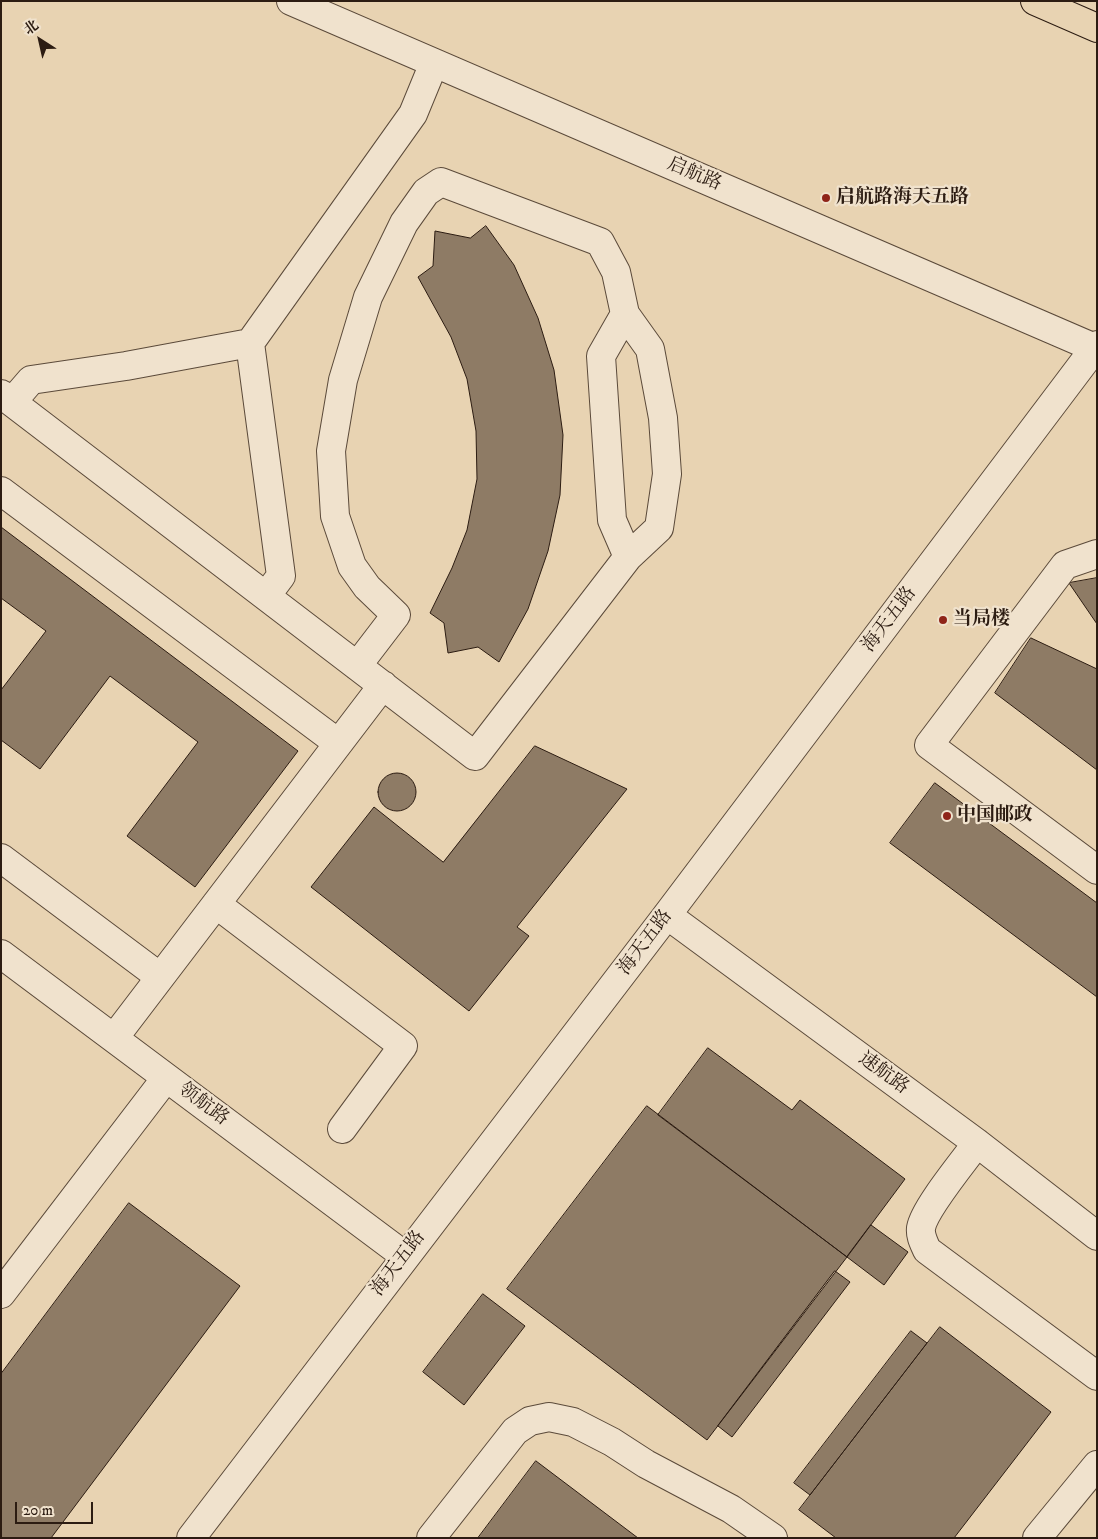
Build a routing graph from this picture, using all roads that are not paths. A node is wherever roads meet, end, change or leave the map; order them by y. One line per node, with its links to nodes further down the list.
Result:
1 (291, 1): 4 (street, 启航路)
2 (1035, 1): 3 (highway)
3 (1097, 28)
4 (434, 63): 6 (street); 7 (street, 启航路)
5 (625, 314): 11 (street); 11 (street); 13 (street)
6 (250, 343): 8 (street); 12 (street)
7 (1096, 347): 19 (street, 海天五路)
8 (7, 398): 12 (street)
9 (1, 491): 15 (street)
10 (1097, 554): 17 (street)
11 (628, 556): 14 (street)
12 (266, 596): 13 (street)
13 (357, 666): 14 (street)
14 (383, 685): 15 (street)
15 (338, 744): 18 (street)
16 (1, 858): 21 (street)
17 (1097, 870)
18 (216, 904): 21 (street); 24 (street)
19 (667, 915): 25 (street, 速航路); 27 (street, 海天五路)
20 (1, 954): 22 (street, 领航路)
21 (160, 977): 22 (street)
22 (114, 1038): 23 (street, 领航路)
23 (166, 1078): 27 (street, 领航路); 28 (street)
24 (342, 1129)
25 (977, 1144): 26 (street, 速航路); 29 (street)
26 (1097, 1236)
27 (405, 1256): 31 (street, 海天五路)
28 (1, 1294)
29 (1097, 1376)
30 (1097, 1465): 34 (street)
31 (191, 1538)
32 (431, 1538): 33 (street)
33 (773, 1538)
34 (1037, 1538)

